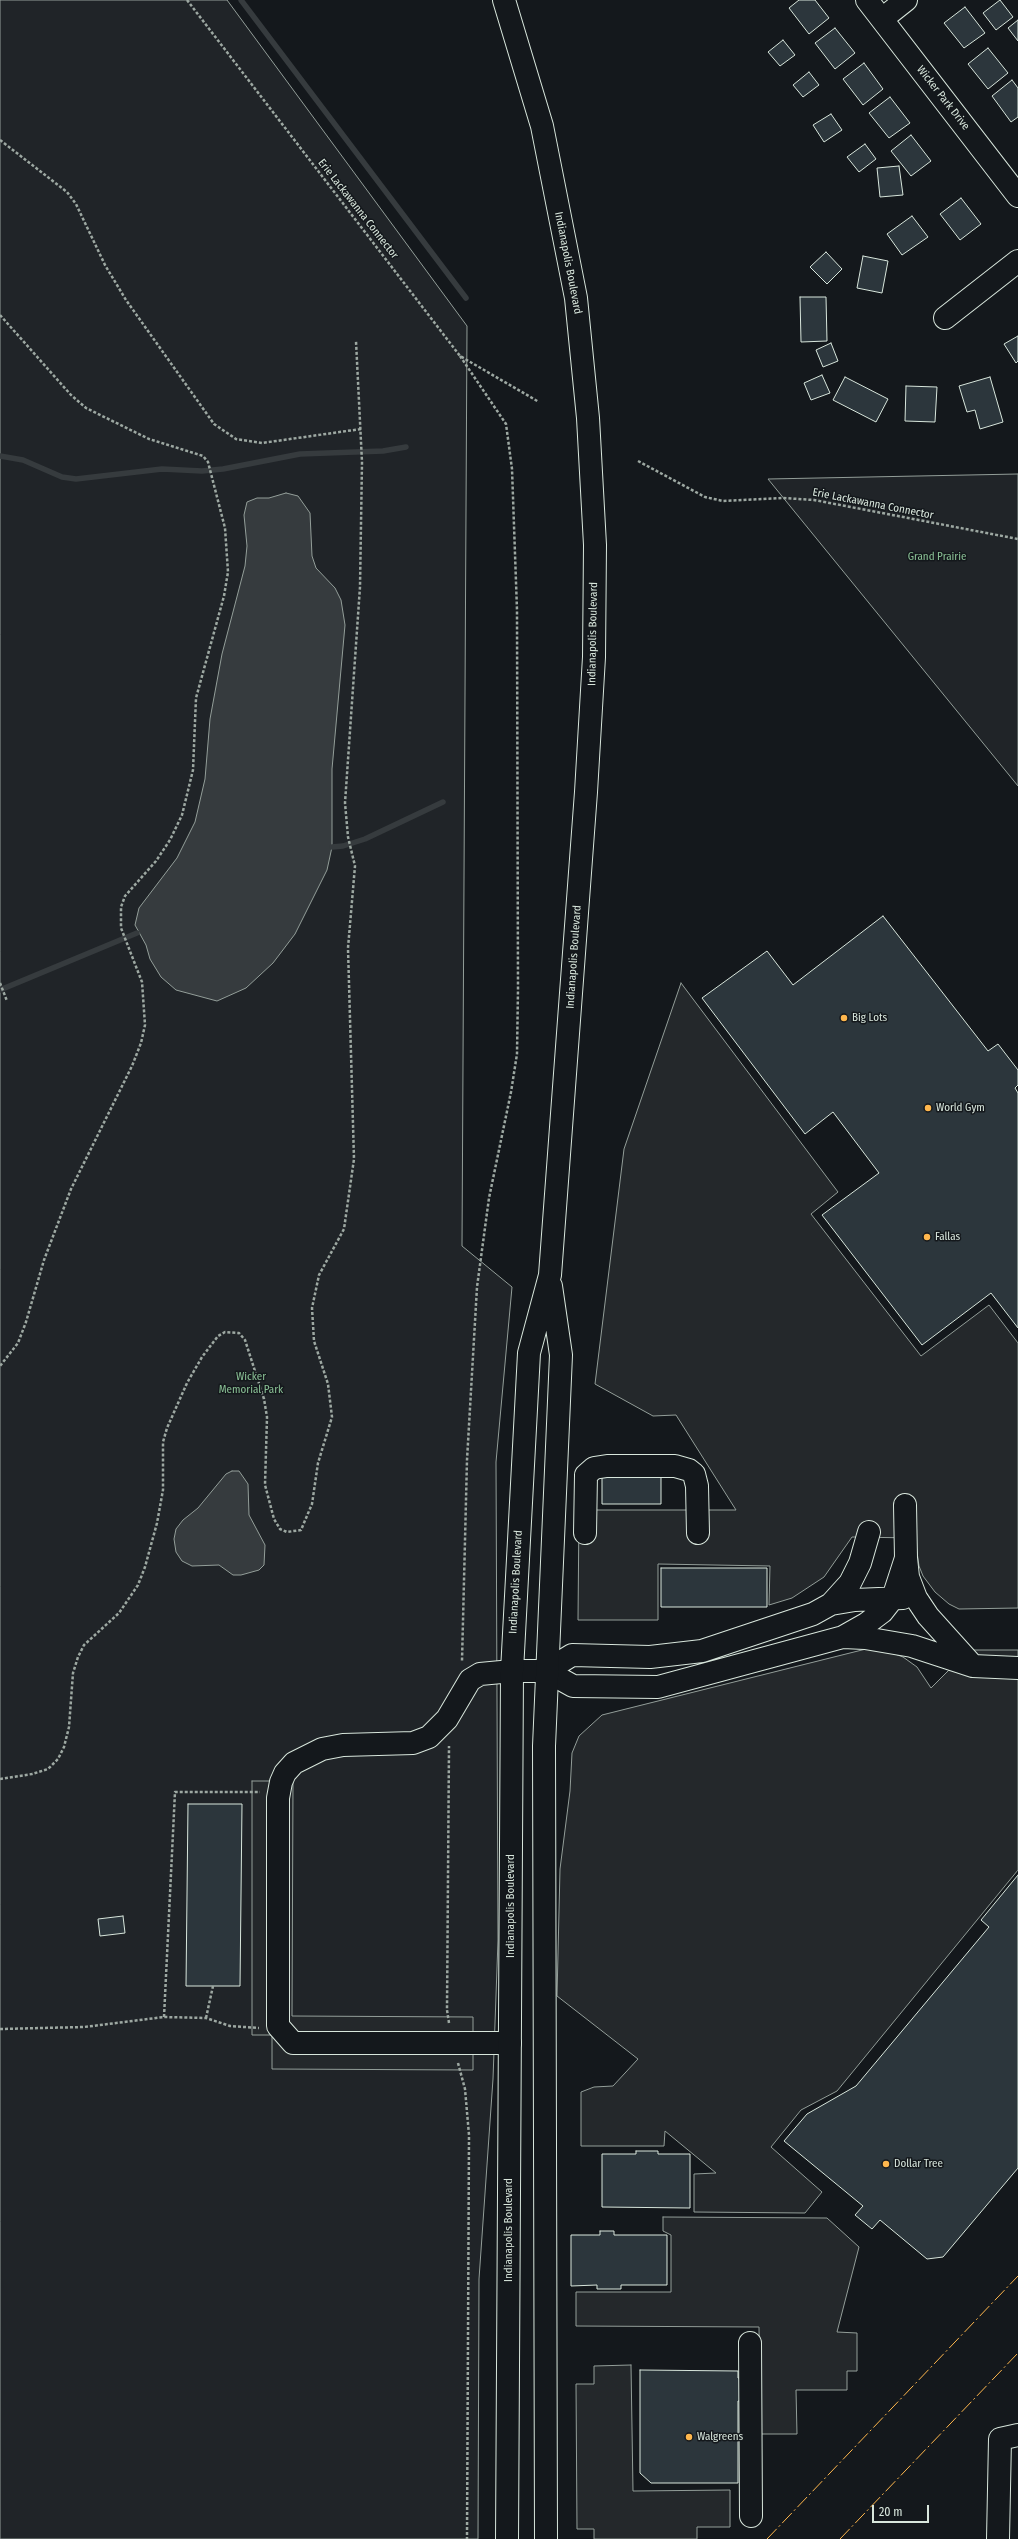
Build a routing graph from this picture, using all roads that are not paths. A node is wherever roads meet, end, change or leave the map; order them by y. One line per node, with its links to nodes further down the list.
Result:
1 (504, 0): 8 (main road, Indianapolis Boulevard)
2 (867, 0): 4 (main road, Wicker Park Drive)
3 (906, 0): 4 (main road)
4 (882, 19): 5 (main road, Wicker Park Drive)
5 (1018, 196)
6 (1018, 261): 7 (main road)
7 (945, 318)
8 (550, 1275): 20 (main road, Indianapolis Boulevard); 21 (main road, Indianapolis Boulevard)
9 (905, 1505): 13 (main road)
10 (869, 1532): 16 (main road)
11 (585, 1533): 12 (main road)
12 (698, 1533)
13 (906, 1558): 14 (main road); 15 (main road)
14 (893, 1598): 15 (main road); 16 (main road); 17 (main road)
15 (916, 1598): 18 (main road)
16 (831, 1604): 21 (main road)
17 (843, 1637): 18 (main road); 21 (main road)
18 (973, 1666): 19 (main road)
19 (1018, 1668)
20 (512, 1671): 21 (main road); 22 (main road, Indianapolis Boulevard); 22 (main road)
21 (546, 1671): 27 (main road, Indianapolis Boulevard)
22 (510, 2043): 26 (main road, Indianapolis Boulevard)
23 (746, 2343): 25 (main road)
24 (1009, 2437): 28 (main road)
25 (747, 2516)
26 (507, 2539)
27 (546, 2539)
28 (998, 2539)

